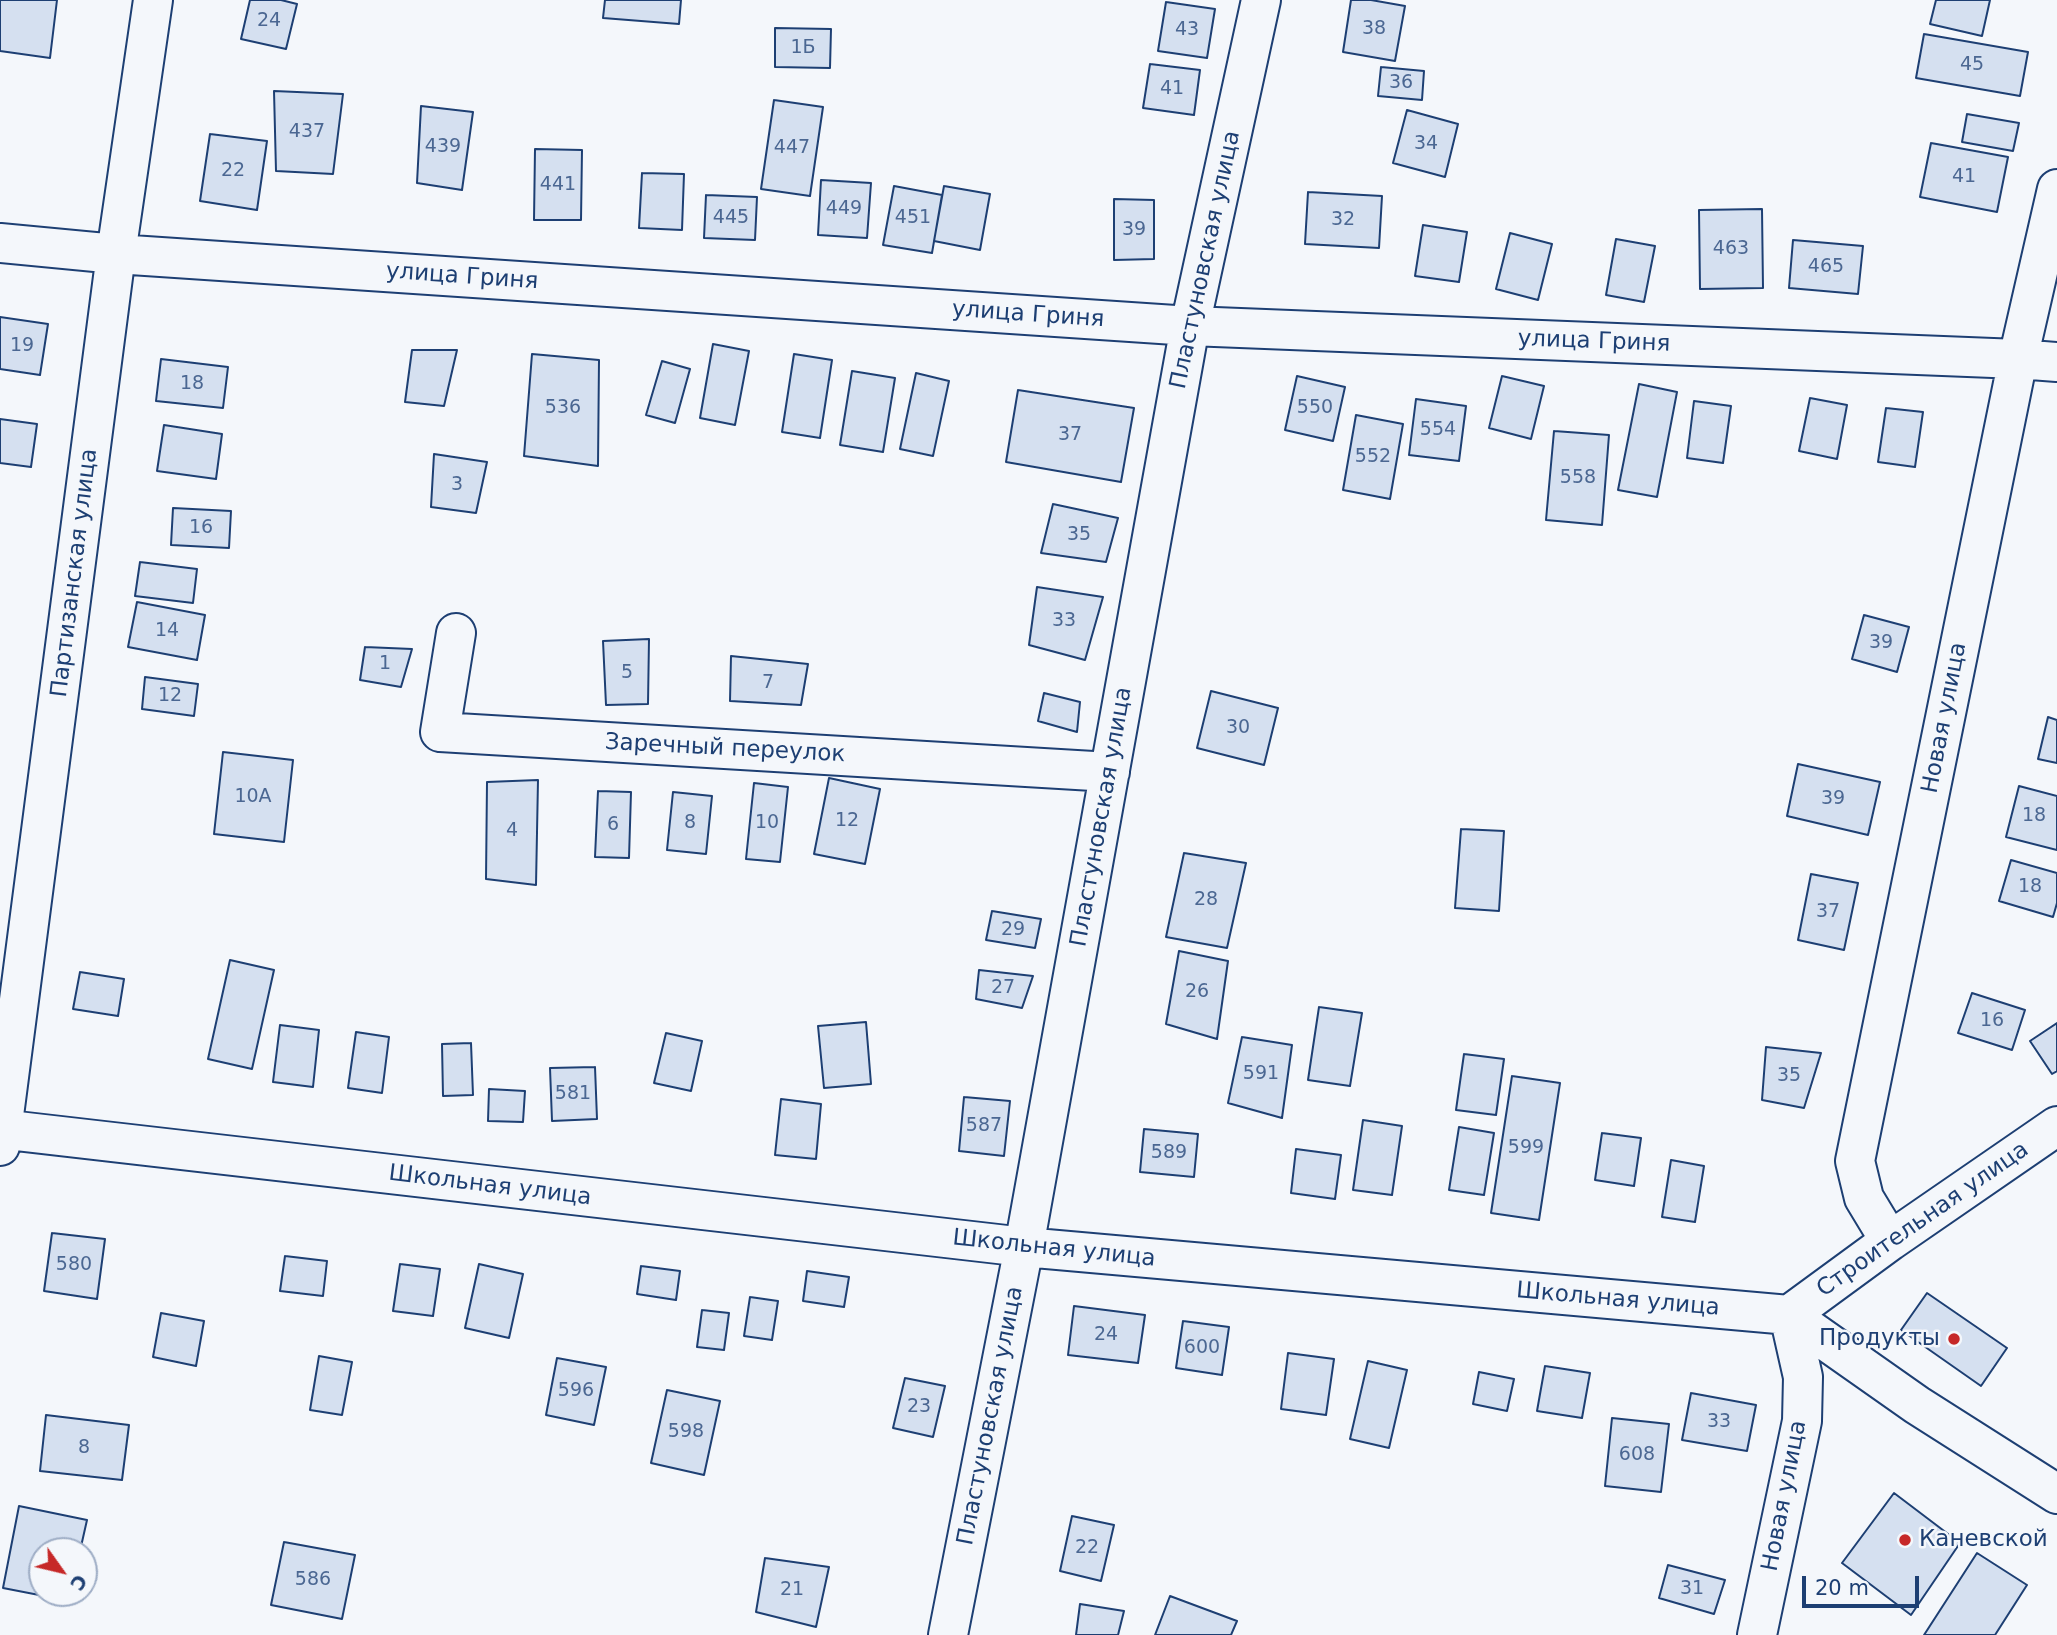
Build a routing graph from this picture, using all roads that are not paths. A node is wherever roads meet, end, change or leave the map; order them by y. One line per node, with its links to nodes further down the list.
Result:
1 (153, 0): 5 (street, Партизанская улица)
2 (1261, 0): 6 (street, Пластуновская улица)
3 (2057, 189): 7 (street, Новая улица)
4 (0, 243): 5 (street, улица Гриня)
5 (116, 254): 6 (street, улица Гриня); 12 (street, Партизанская улица)
6 (1190, 326): 7 (street, улица Гриня); 10 (street, Пластуновская улица)
7 (2018, 359): 8 (street, улица Гриня); 13 (street, Новая улица)
8 (2057, 362)
9 (456, 633): 10 (street, Заречный переулок)
10 (1110, 772): 14 (street, Пластуновская улица)
11 (2057, 1125): 13 (street, Строительная улица)
12 (1, 1135): 14 (street, Школьная улица)
13 (1890, 1241): 15 (street, Строительная улица)
14 (1024, 1247): 15 (street, Школьная улица); 17 (street, Пластуновская улица)
15 (1789, 1315): 16 (street); 18 (street, Новая улица)
16 (2057, 1494)
17 (948, 1635)
18 (1757, 1635)

